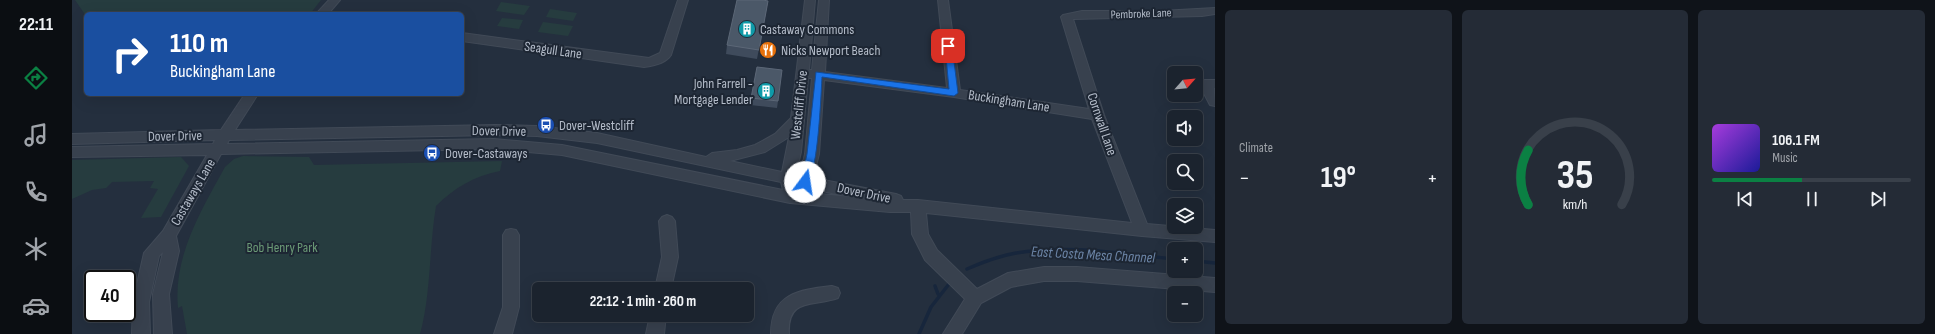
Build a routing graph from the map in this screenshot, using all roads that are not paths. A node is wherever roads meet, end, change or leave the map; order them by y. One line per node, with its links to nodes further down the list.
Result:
1 (335, 0): 7 (street)
2 (683, 0): 9 (street, Seagull Lane)
3 (810, 0): 10 (street, Westcliff Drive)
4 (824, 0): 11 (street, Westcliff Drive)
5 (943, 0): 13 (street)
6 (1215, 11): 8 (street, Pembroke Lane)
7 (324, 12)
8 (1067, 16): 16 (street, Cornwall Lane)
9 (464, 37)
10 (802, 73): 11 (street, Buckingham Lane); 17 (street, Westcliff Drive)
11 (818, 74): 13 (street, Buckingham Lane); 25 (street, Westcliff Drive)
12 (1210, 84): 15 (street)
13 (954, 93): 16 (street, Buckingham Lane)
14 (251, 96): 18 (street, Castaways Lane)
15 (1215, 102)
16 (1097, 115): 29 (street, Cornwall Lane)
17 (797, 120): 23 (street); 24 (street, Westcliff Drive)
18 (225, 135): 19 (street, Dover Drive); 20 (street, Dover Drive); 21 (street, Castaways Lane)
19 (494, 137): 21 (street, Dover Drive); 23 (street, Dover Drive); 26 (street, Dover Drive)
20 (72, 139)
21 (218, 148): 22 (street, Dover Drive); 31 (street, Castaways Lane)
22 (72, 152)
23 (672, 155): 24 (street, Dover Drive)
24 (788, 178): 25 (street, Dover Drive); 26 (street, Westcliff Drive)
25 (805, 182): 26 (street); 27 (street, Dover Drive)
26 (790, 197): 27 (street, Dover Drive)
27 (918, 206): 29 (street, Dover Drive); 37 (street)
28 (667, 220): 33 (street)
29 (1142, 230): 32 (street, Dover Drive)
30 (511, 235): 42 (street)
31 (168, 236): 36 (street, Castaways Lane); 38 (street, Castaways Lane)
32 (1215, 236)
33 (665, 282)
34 (1215, 285): 37 (street)
35 (832, 293): 44 (street)
36 (161, 296): 38 (street); 41 (street, Castaways Lane)
37 (975, 298): 45 (street)
38 (141, 302): 40 (street, Castaways Lane)
39 (657, 322): 43 (street)
40 (141, 334)
41 (163, 334)
42 (503, 334)
43 (655, 334)
44 (780, 334)
45 (952, 334)

